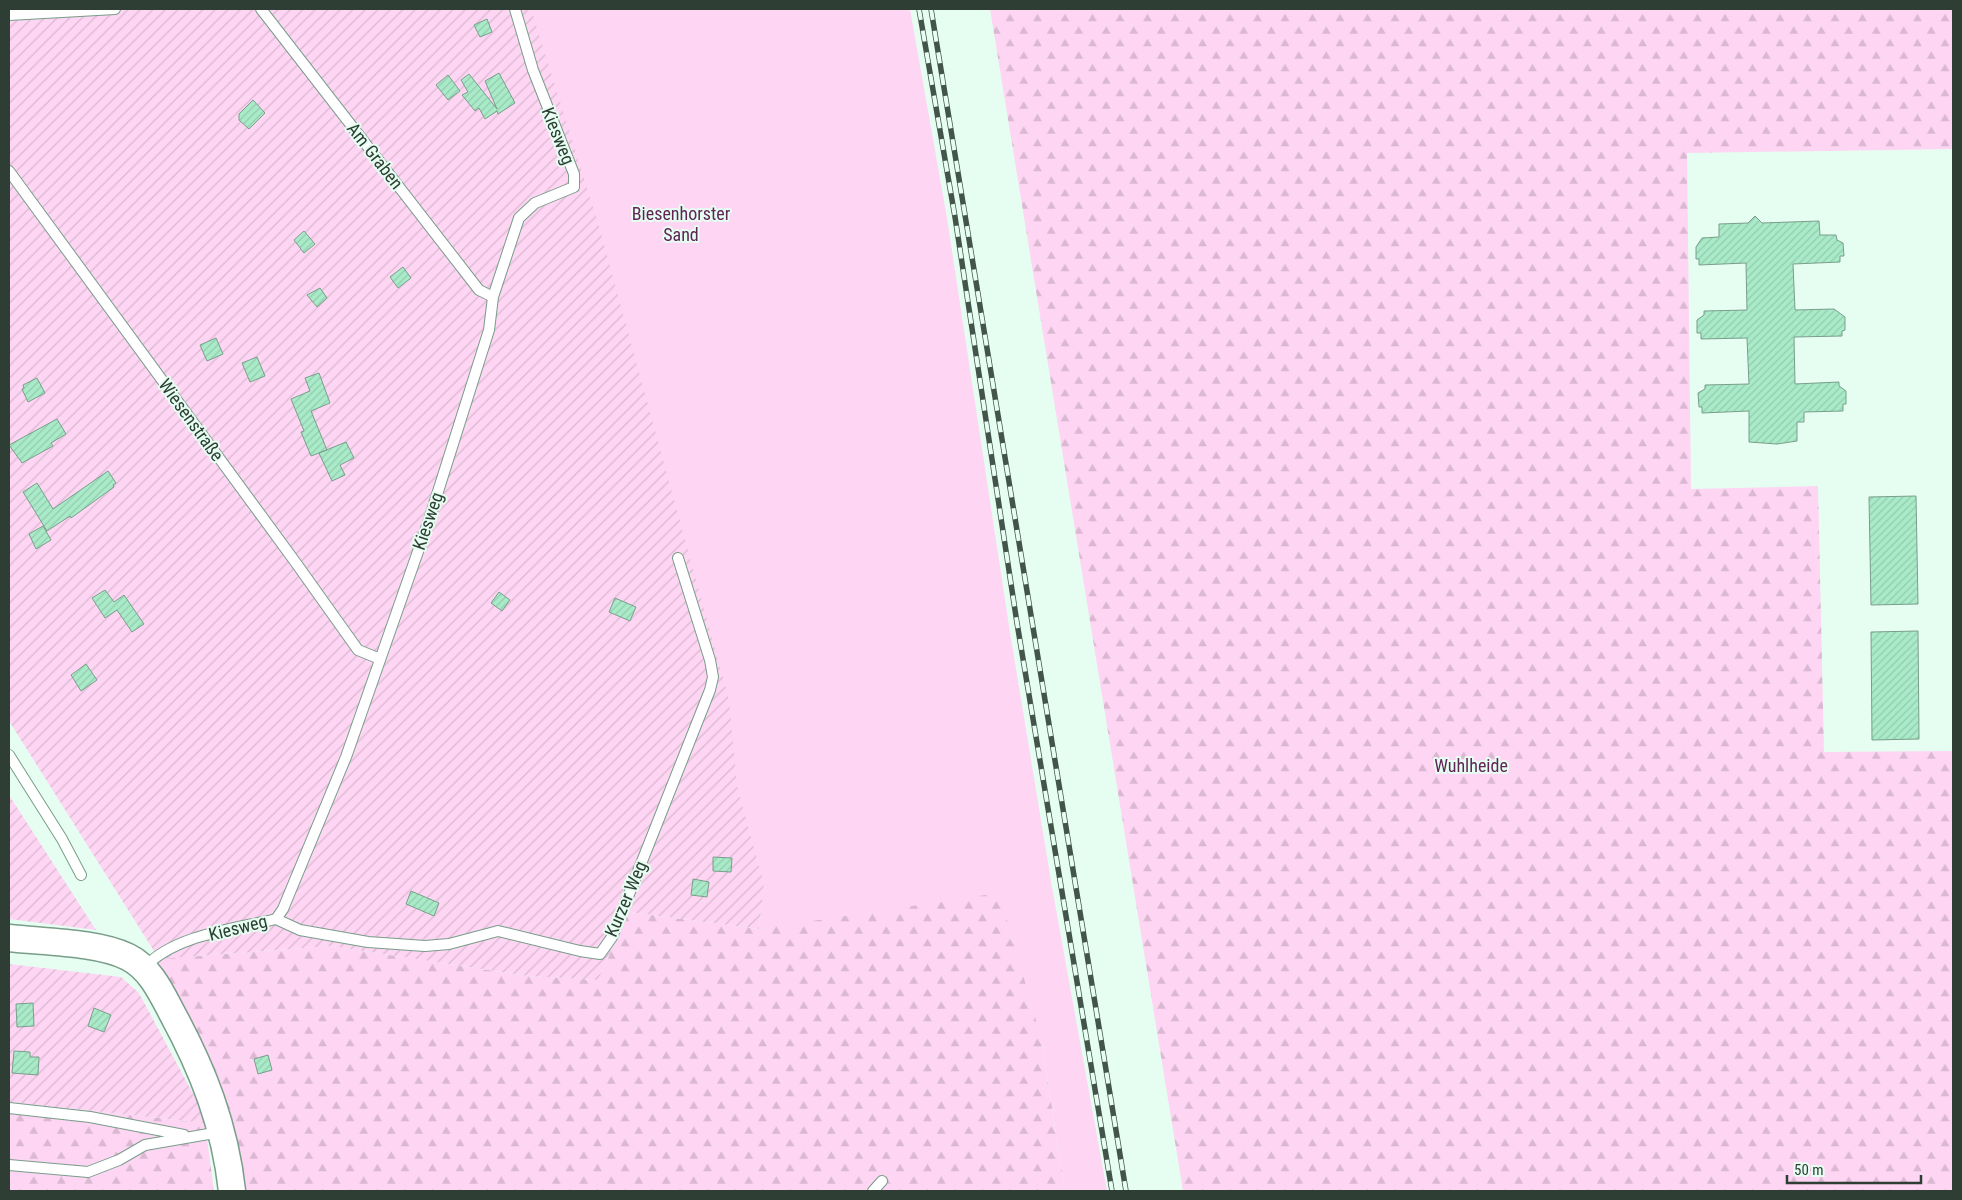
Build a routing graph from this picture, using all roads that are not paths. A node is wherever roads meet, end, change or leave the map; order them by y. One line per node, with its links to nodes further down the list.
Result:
1 (115, 9): 4 (lane)
2 (261, 9): 6 (lane, Am Graben)
3 (515, 9): 6 (lane, Kiesweg)
4 (9, 15)
5 (9, 171): 8 (lane, Wiesenstraße)
6 (493, 297): 8 (lane, Kiesweg)
7 (678, 558): 11 (lane, Kurzer Weg)
8 (380, 659): 11 (lane, Kiesweg)
9 (9, 755): 10 (lane)
10 (81, 875)
11 (276, 919): 13 (lane, Kiesweg)
12 (9, 938): 13 (street)
13 (144, 968): 15 (street)
14 (9, 1108): 16 (lane)
15 (222, 1132): 16 (lane); 19 (street)
16 (190, 1136): 17 (lane)
17 (9, 1164)
18 (882, 1180): 20 (lane)
19 (232, 1191)
20 (873, 1191)

